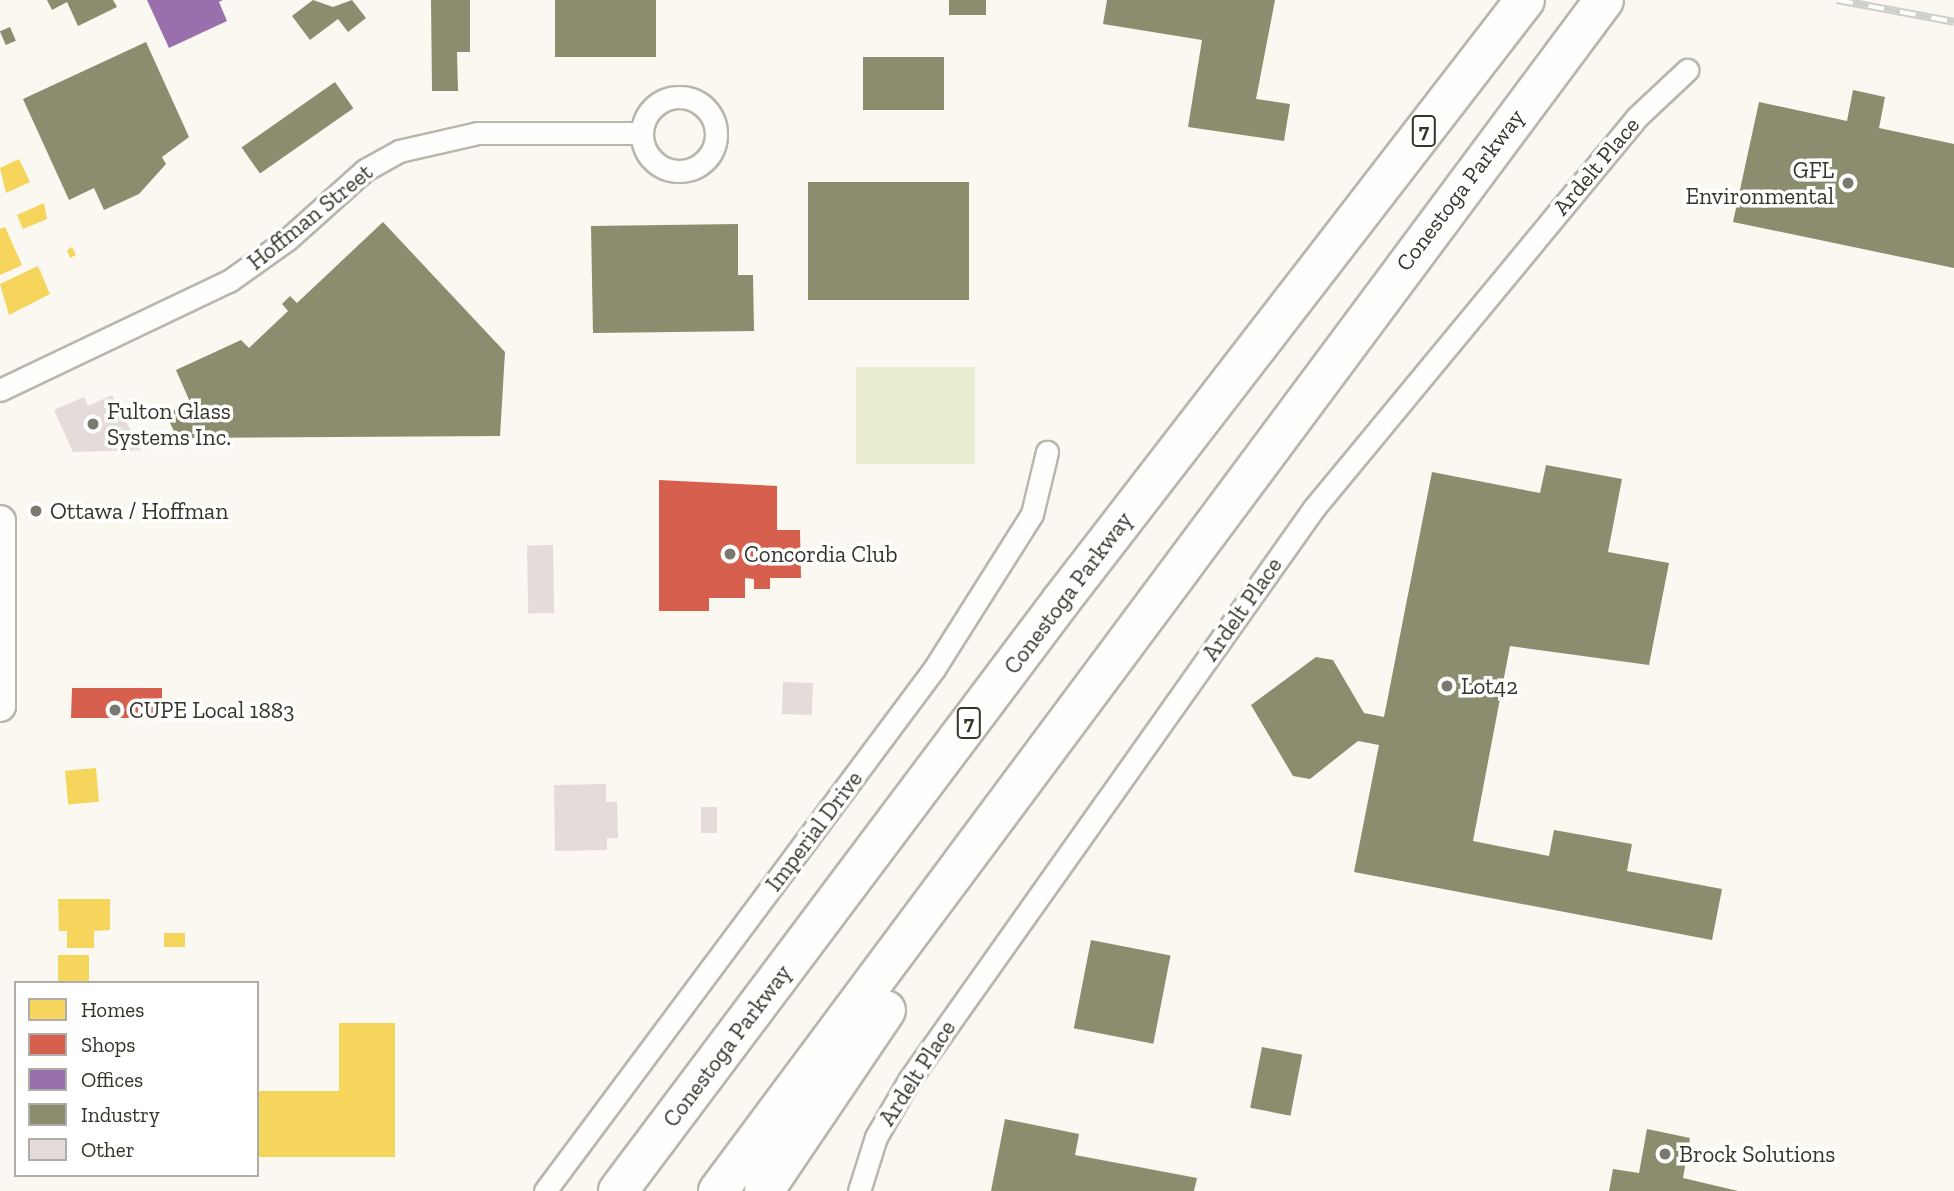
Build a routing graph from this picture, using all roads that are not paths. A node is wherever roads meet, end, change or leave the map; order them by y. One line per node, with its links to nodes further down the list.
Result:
1 (1524, 1): 11 (highway, Conestoga Parkway / 7)
2 (1594, 12): 9 (highway, Conestoga Parkway)
3 (1687, 71): 14 (street, Ardelt Place)
4 (642, 133): 5 (street, Hoffman Street)
5 (0, 390)
6 (1047, 452): 10 (street, Imperial Drive)
7 (0, 521): 8 (main road)
8 (0, 706)
9 (943, 897): 12 (highway, Conestoga Parkway); 13 (highway)
10 (545, 1191)
11 (618, 1191)
12 (718, 1191)
13 (764, 1191)
14 (859, 1191)

